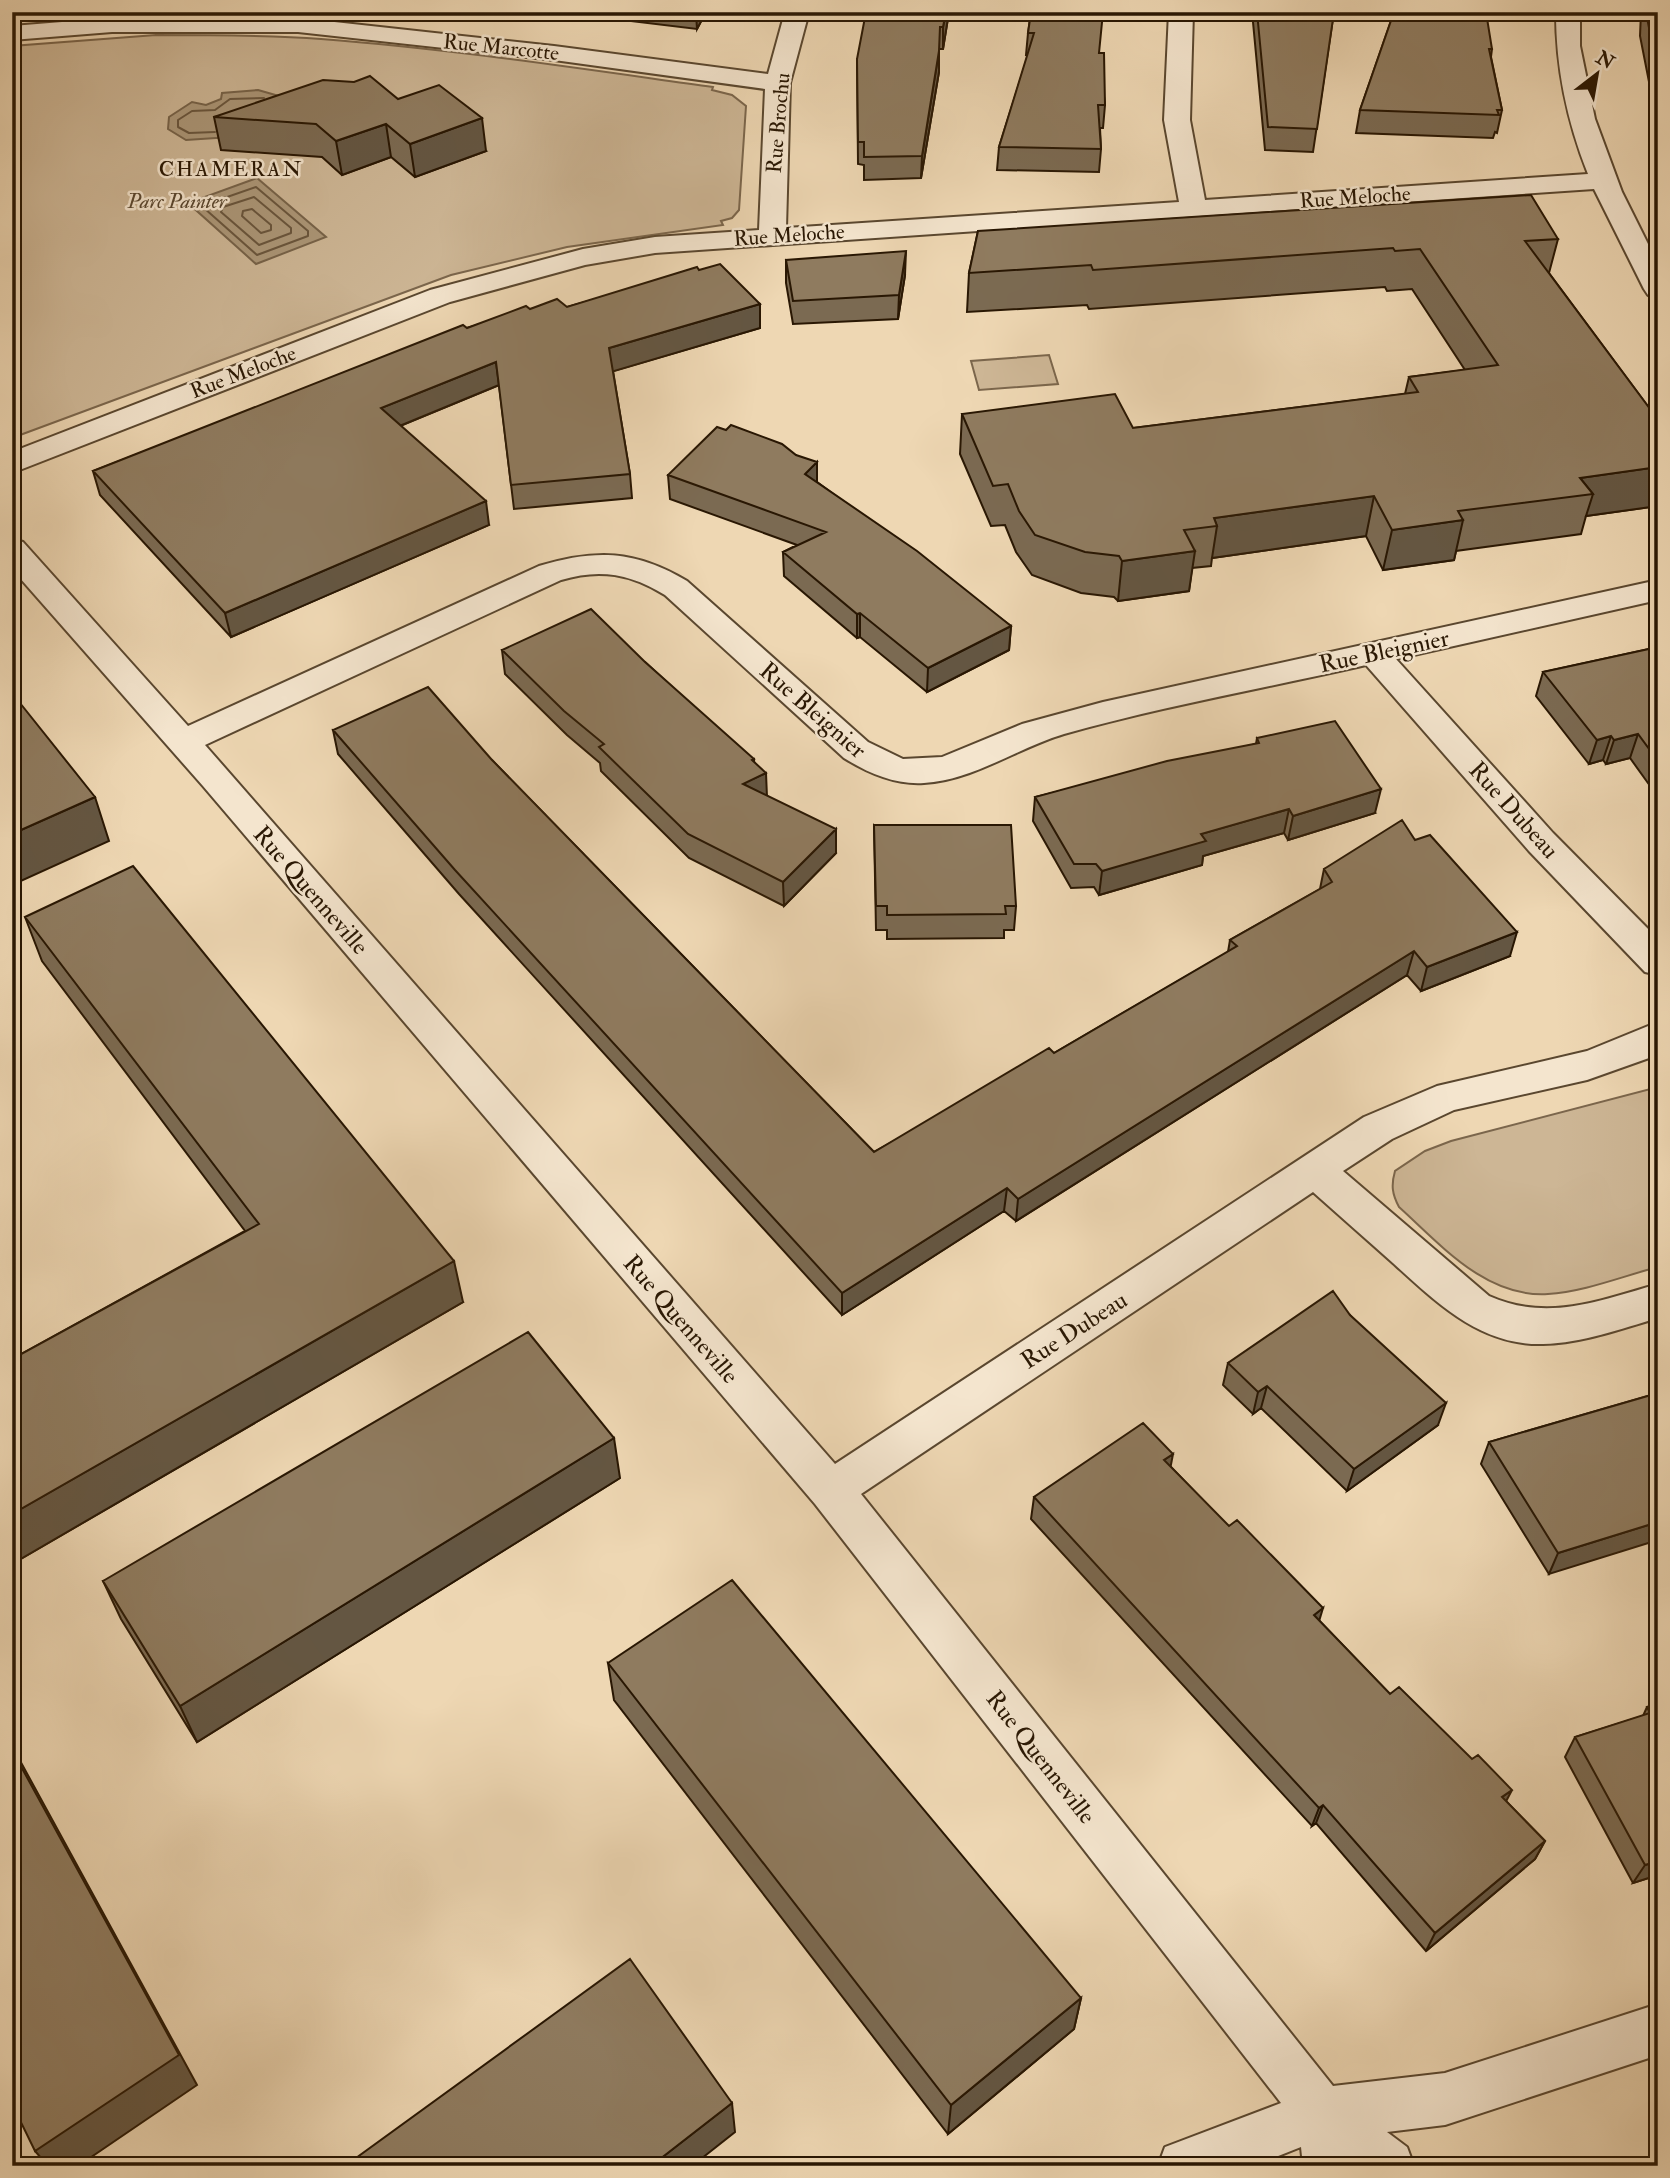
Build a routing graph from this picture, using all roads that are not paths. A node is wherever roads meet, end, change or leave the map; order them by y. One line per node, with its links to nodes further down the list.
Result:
1 (797, 12): 5 (street, Rue Brochu)
2 (1181, 12): 7 (street)
3 (1567, 12): 6 (street)
4 (12, 33): 5 (street, Rue Marcotte)
5 (778, 83): 8 (street, Rue Brochu)
6 (1602, 181): 7 (street, Rue Meloche); 9 (street)
7 (1193, 208): 8 (street, Rue Meloche)
8 (772, 236): 10 (street, Rue Meloche)
9 (1658, 289)
10 (12, 464)
11 (12, 549): 14 (street, Rue Quenneville)
12 (1658, 590): 13 (street, Rue Bleignier)
13 (1374, 654): 14 (street, Rue Bleignier); 15 (street, Rue Dubeau)
14 (182, 741): 19 (street, Rue Quenneville)
15 (1658, 962)
16 (1658, 1036): 17 (street, Rue Dubeau)
17 (1316, 1171): 18 (street); 19 (street, Rue Dubeau)
18 (1658, 1301)
19 (831, 1490): 21 (street, Rue Quenneville)
20 (1658, 2029): 21 (street)
21 (1322, 2113): 22 (street); 23 (street, Rue Quenneville); 24 (street, Rue Quenneville)
22 (1184, 2166)
23 (1330, 2166)
24 (1388, 2166)

